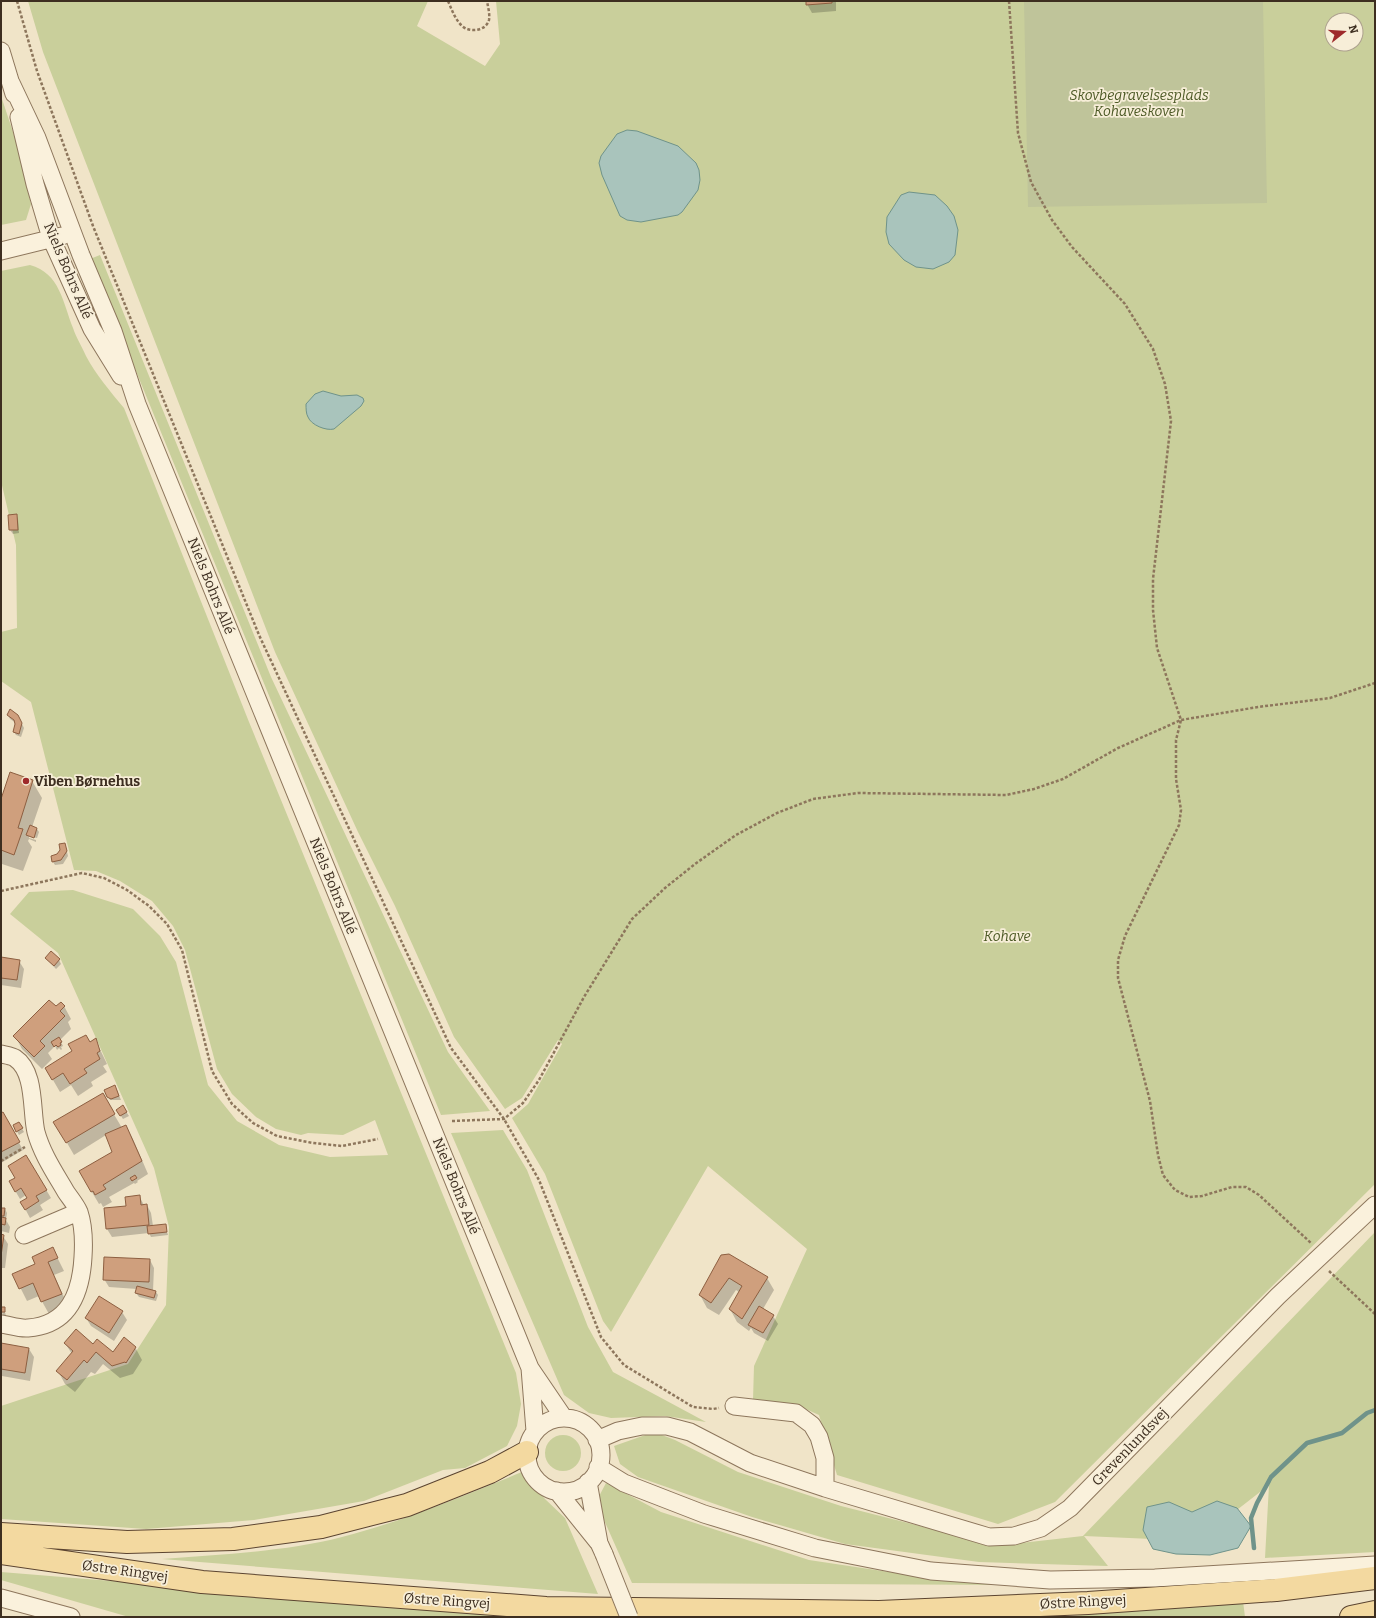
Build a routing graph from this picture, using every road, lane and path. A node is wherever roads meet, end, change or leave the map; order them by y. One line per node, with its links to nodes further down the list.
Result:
1 (17, 1): 15 (path)
2 (448, 1): 3 (path)
3 (487, 1)
4 (1009, 1): 12 (path)
5 (1, 51): 6 (street, Niels Bohrs Allé)
6 (11, 82): 7 (street, Niels Bohrs Allé); 8 (street, Niels Bohrs Allé)
7 (74, 233): 8 (street); 10 (street, Niels Bohrs Allé)
8 (51, 238): 9 (street); 10 (street, Niels Bohrs Allé)
9 (1, 251)
10 (137, 404): 26 (street, Niels Bohrs Allé)
11 (1375, 683): 12 (path)
12 (1181, 720): 15 (path); 23 (path)
13 (1, 891): 18 (path)
14 (1, 1054): 17 (street)
15 (504, 1119): 16 (path); 27 (path)
16 (452, 1121)
17 (39, 1139): 19 (path); 21 (street)
18 (378, 1139)
19 (1, 1161)
20 (1375, 1205): 23 (street, Grevenlundsvej)
21 (78, 1212): 22 (street); 25 (street)
22 (24, 1234)
23 (1320, 1257): 24 (path); 34 (street, Grevenlundsvej)
24 (1375, 1314)
25 (1, 1324)
26 (530, 1368): 28 (street, Niels Bohrs Allé); 29 (street, Niels Bohrs Allé)
27 (734, 1406): 34 (street)
28 (564, 1418): 29 (street); 30 (street)
29 (535, 1432): 31 (street)
30 (597, 1440): 32 (street); 34 (street, Grevenlundsvej)
31 (527, 1452): 35 (street); 36 (main road)
32 (598, 1467): 33 (street); 39 (street)
33 (588, 1482): 35 (street); 37 (street)
34 (825, 1488)
35 (557, 1491): 37 (street)
36 (1, 1534)
37 (602, 1549): 44 (street, bridge)
38 (1, 1554): 40 (main road, Østre Ringvej)
39 (1375, 1565)
40 (1375, 1578)
41 (1, 1598): 43 (street)
42 (1375, 1612): 45 (main road)
43 (71, 1617)
44 (629, 1617)
45 (1351, 1617)

